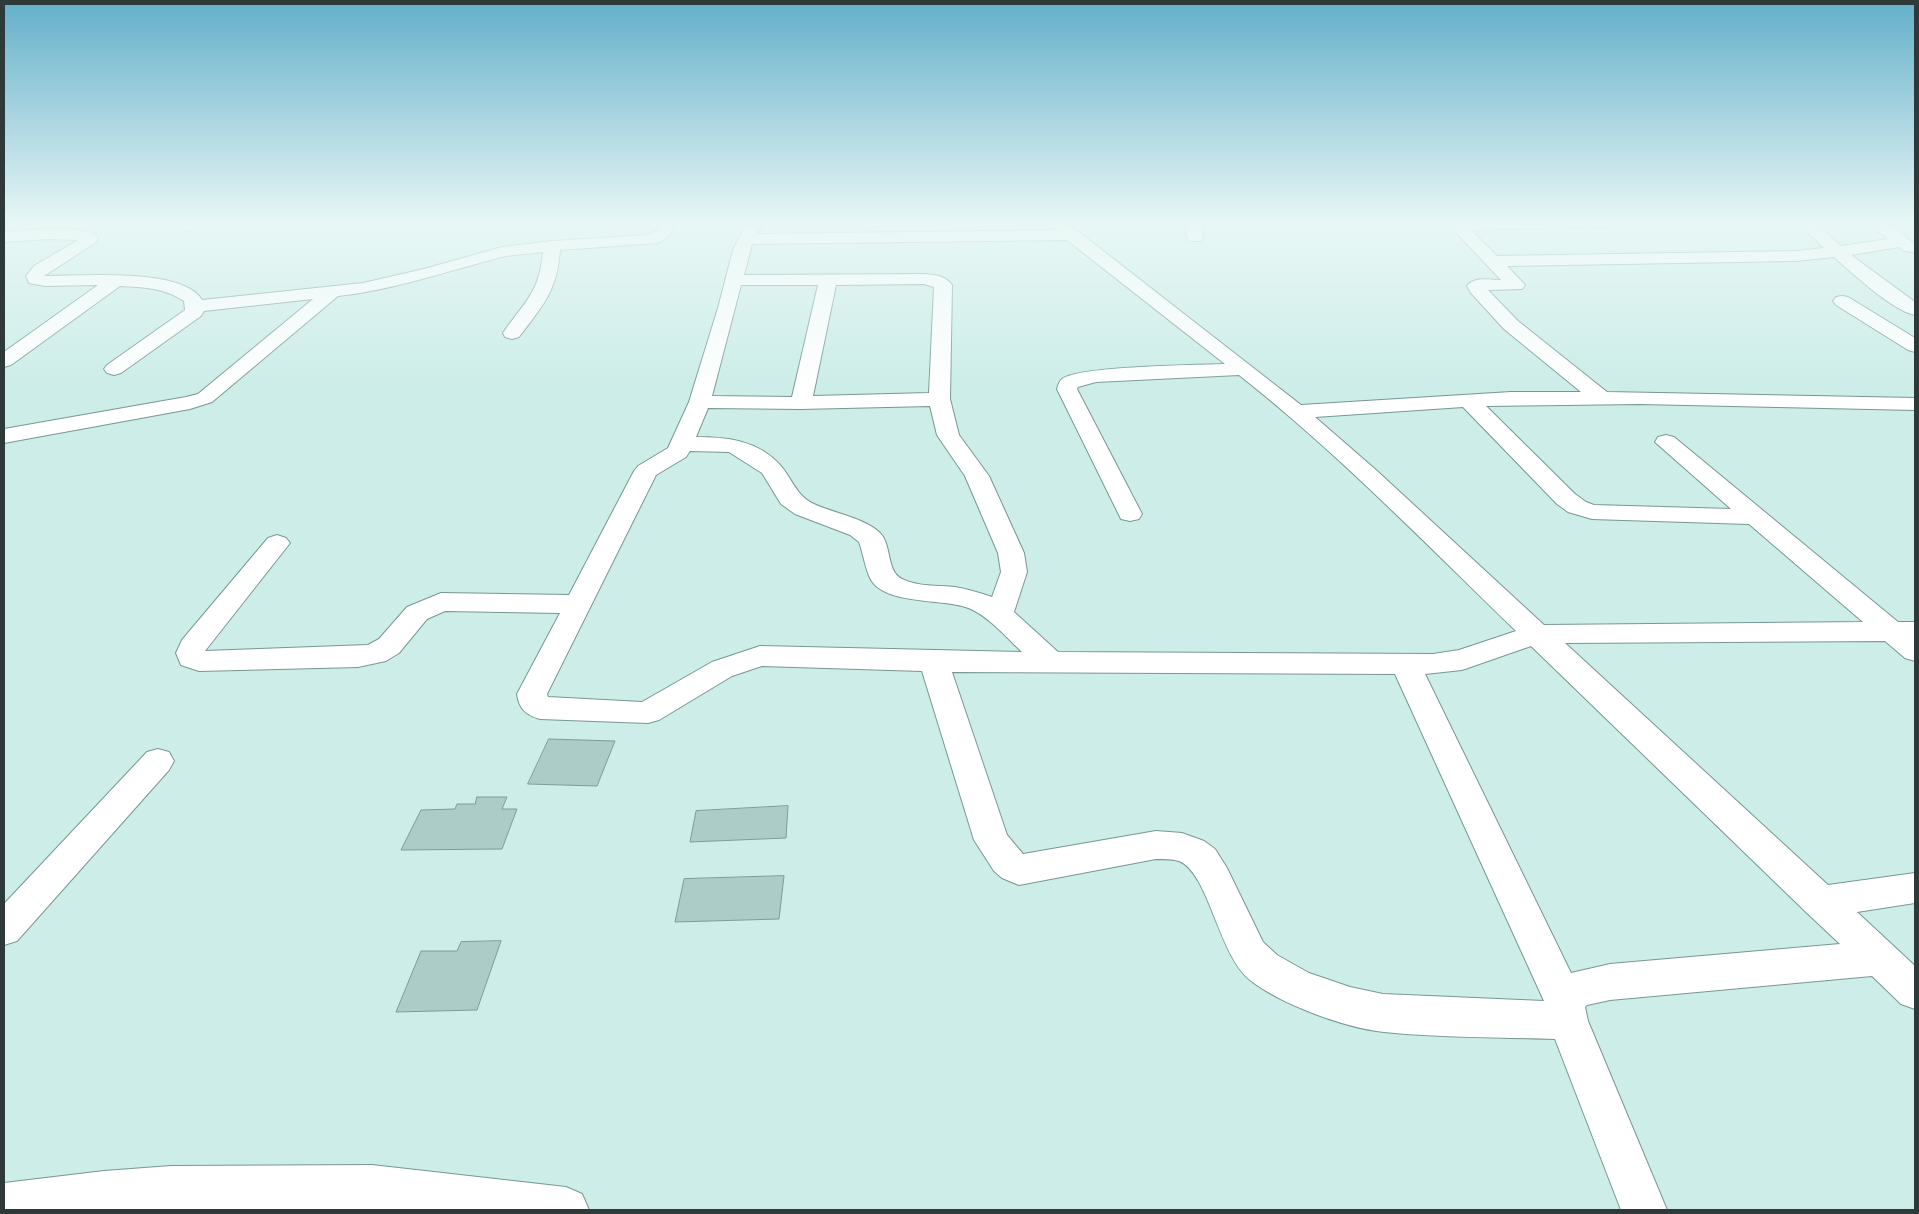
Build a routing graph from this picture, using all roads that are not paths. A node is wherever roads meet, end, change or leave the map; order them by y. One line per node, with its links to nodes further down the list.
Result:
1 (35, 279): 9 (street)
2 (406, 279): 10 (street)
3 (548, 279): 14 (street)
4 (1127, 279): 18 (street)
5 (1509, 279): 19 (street)
6 (1872, 279): 13 (street)
7 (734, 280): 8 (street); 22 (street)
8 (828, 280): 20 (street); 23 (street)
9 (115, 281): 12 (street); 16 (street)
10 (333, 291): 12 (street); 26 (street)
11 (1842, 301): 15 (street)
12 (196, 306): 17 (street)
13 (1915, 310)
14 (512, 333)
15 (1915, 346)
16 (4, 361)
17 (114, 369)
18 (1243, 369): 25 (street); 29 (street)
19 (1602, 398): 21 (street); 24 (street)
20 (939, 399): 23 (street); 33 (street)
21 (1469, 401): 25 (street); 30 (street)
22 (700, 402): 23 (street); 28 (street)
23 (800, 403)
24 (1915, 404)
25 (1296, 412): 35 (street)
26 (4, 436)
27 (1666, 442): 30 (street)
28 (682, 444): 32 (street); 33 (street)
29 (1130, 514)
30 (1755, 517): 34 (street)
31 (277, 542): 32 (street)
32 (578, 604): 37 (street)
33 (999, 614): 38 (street)
34 (1903, 631): 35 (street); 36 (street)
35 (1537, 634): 39 (street); 42 (street)
36 (1915, 651)
37 (934, 662): 38 (street); 46 (street)
38 (1051, 663): 39 (street)
39 (1405, 664): 46 (street)
40 (158, 761): 43 (street)
41 (1915, 888): 42 (street)
42 (1820, 902): 44 (street)
43 (4, 929)
44 (1880, 958): 45 (street); 46 (street)
45 (1915, 991)
46 (1566, 1011): 49 (street)
47 (4, 1206): 48 (street)
48 (566, 1210)
49 (1644, 1210)

